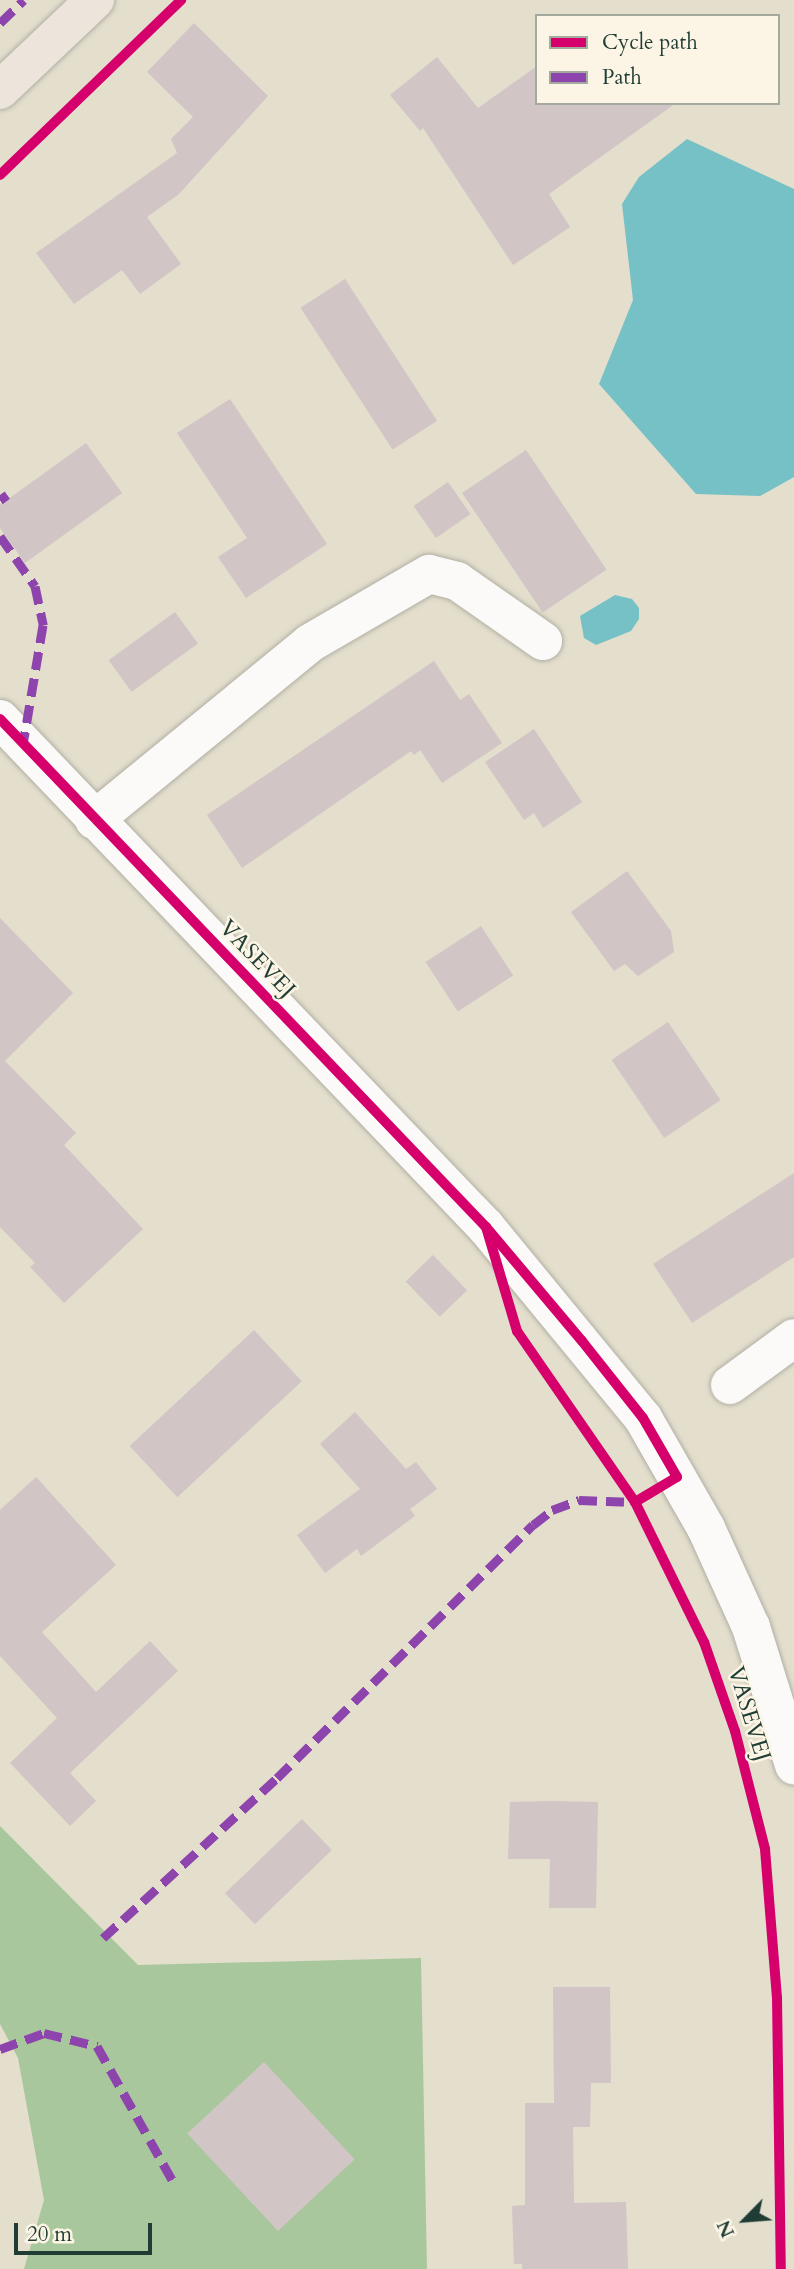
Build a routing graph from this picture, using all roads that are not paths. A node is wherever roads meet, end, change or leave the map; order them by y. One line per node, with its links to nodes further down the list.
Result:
1 (95, 0): 2 (main road)
2 (0, 90)
3 (543, 641): 5 (street)
4 (0, 719): 5 (street, VASEVEJ)
5 (94, 820): 8 (street, VASEVEJ)
6 (794, 1338): 7 (street)
7 (730, 1385)
8 (794, 1765)

